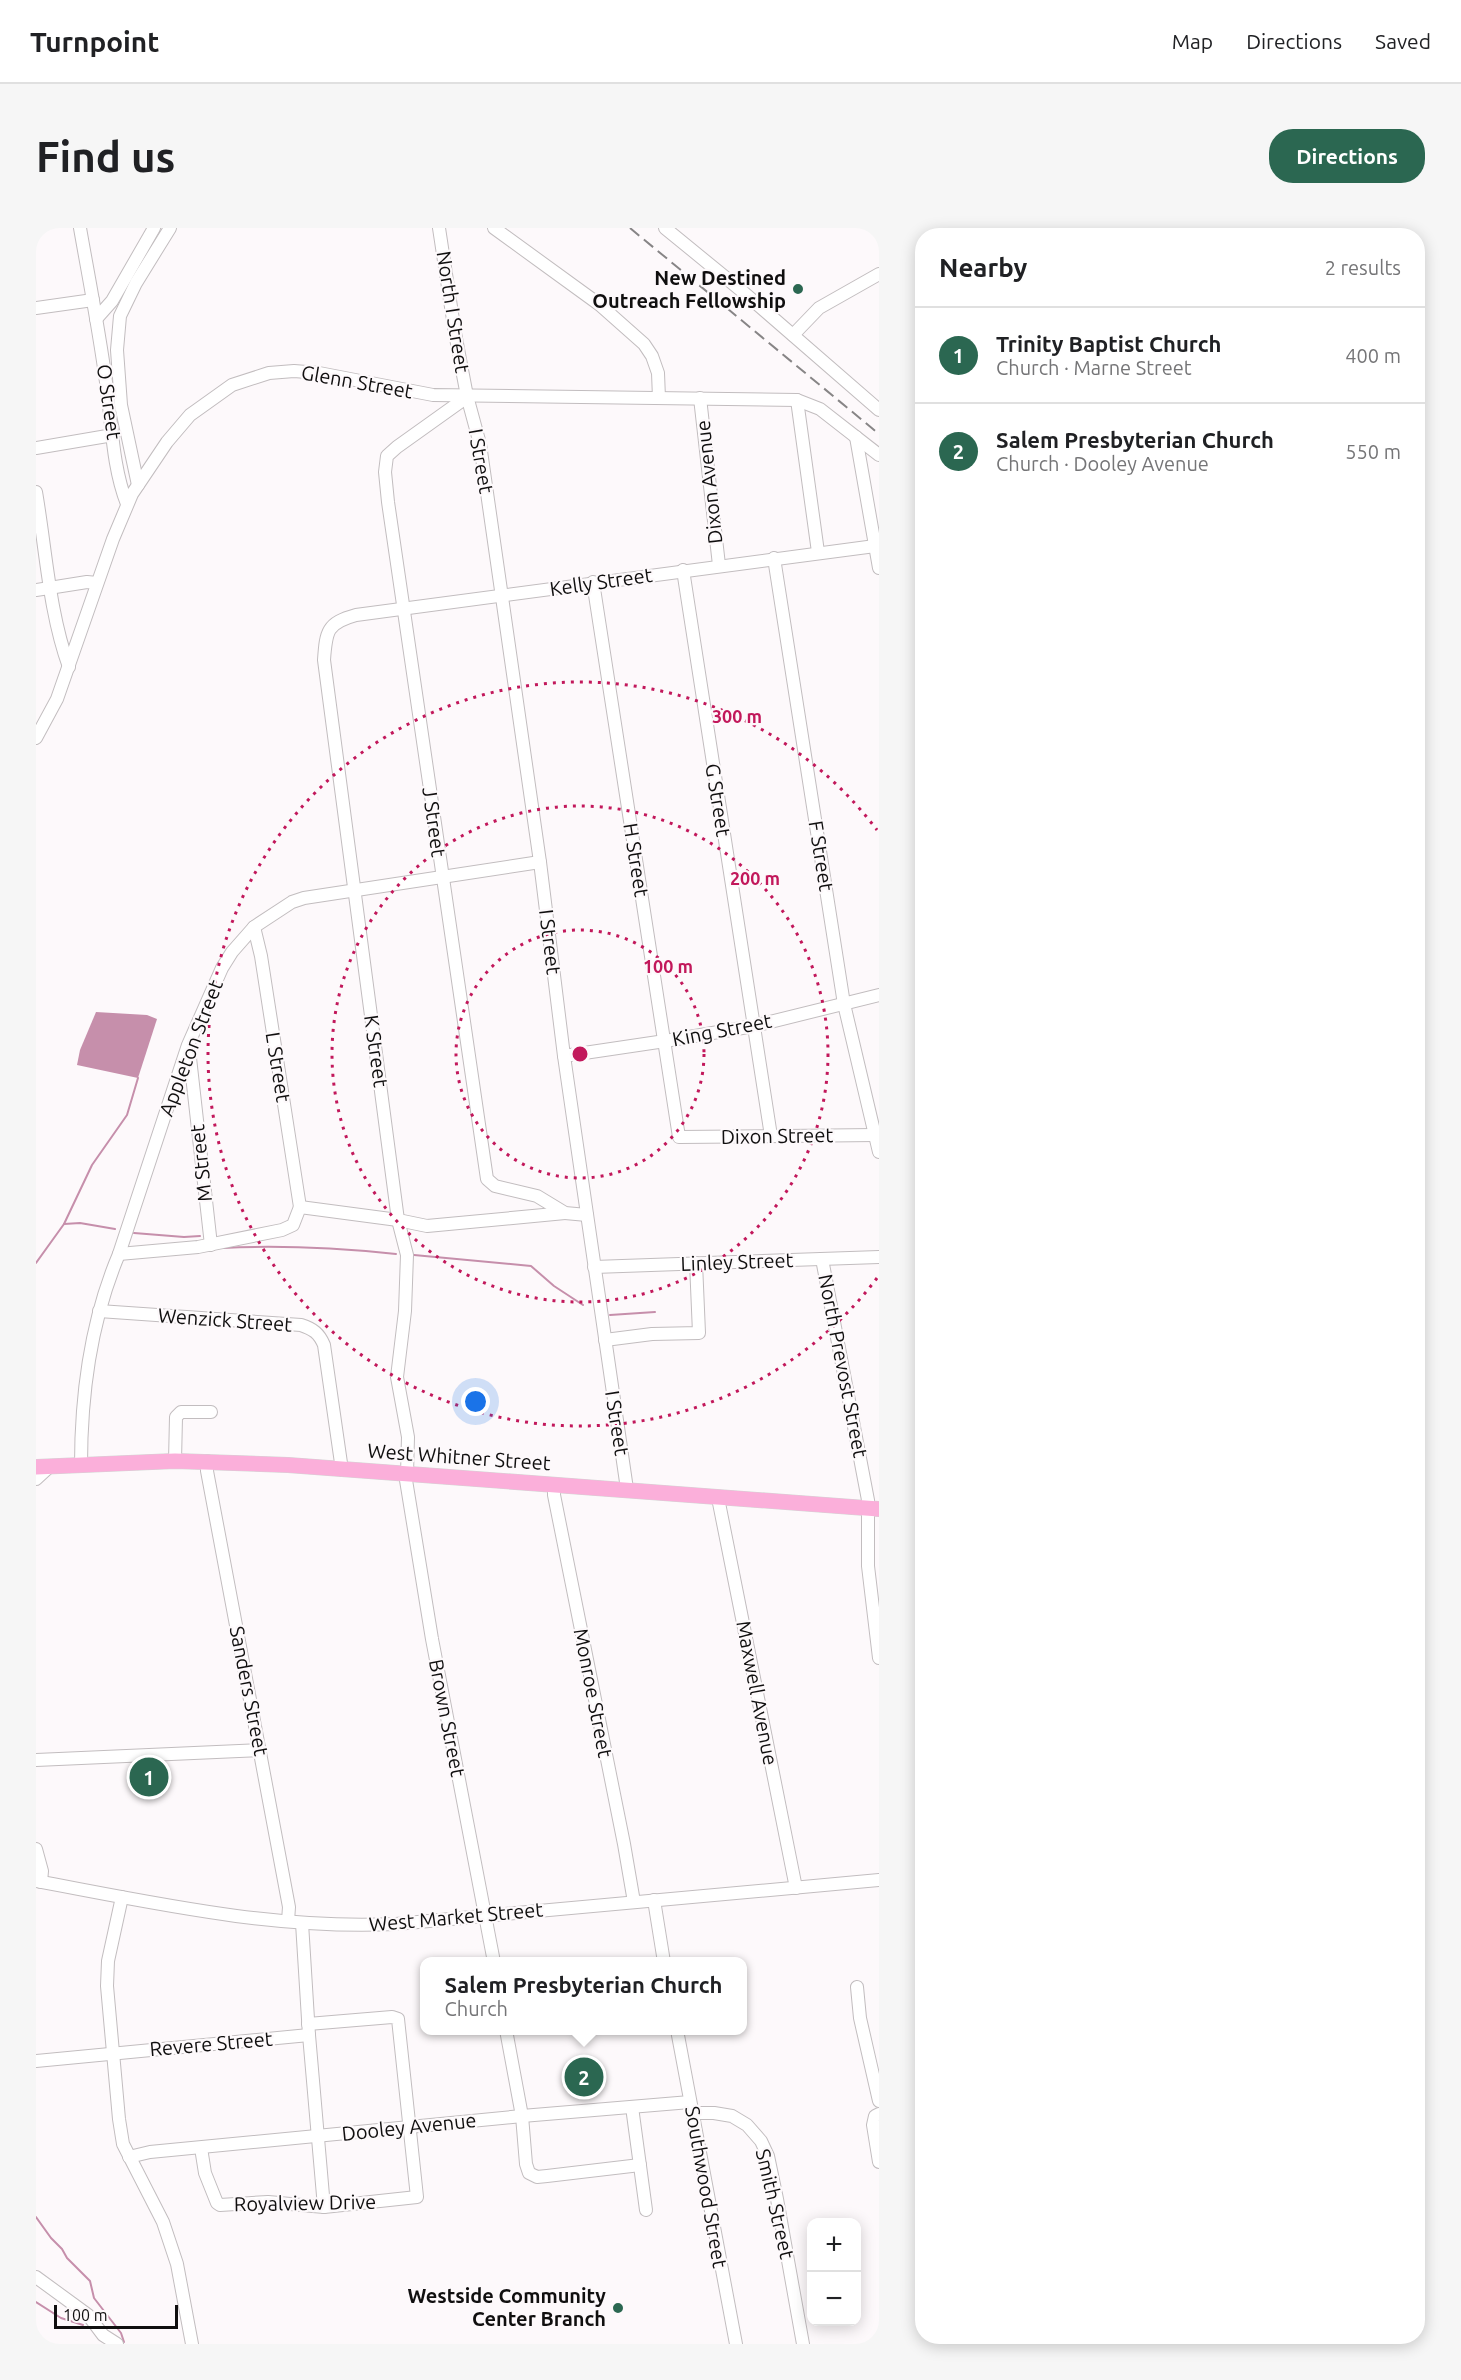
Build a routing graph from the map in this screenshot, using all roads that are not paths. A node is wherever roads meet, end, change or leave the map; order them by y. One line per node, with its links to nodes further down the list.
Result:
1 (80, 228): 8 (street, O Street)
2 (154, 228): 10 (street)
3 (170, 228): 21 (street)
4 (439, 228): 12 (street, North I Street)
5 (494, 228): 13 (street)
6 (665, 228): 11 (street)
7 (879, 274): 11 (street)
8 (93, 300): 9 (street); 10 (street, O Street)
9 (36, 308)
10 (96, 319): 17 (street, O Street)
11 (793, 335): 16 (street)
12 (467, 396): 13 (street, Glenn Street); 21 (street, Glenn Street); 34 (street, I Street); 35 (street, J Street)
13 (659, 398): 14 (street, Glenn Street)
14 (700, 398): 15 (street, Glenn Street); 27 (street, Dixon Avenue)
15 (797, 400): 18 (street, Glenn Street); 25 (street)
16 (879, 410)
17 (112, 435): 19 (street); 23 (street, O Street)
18 (856, 437): 20 (street, Glenn Street); 24 (street)
19 (36, 448)
20 (879, 455)
21 (138, 485): 23 (street, Glenn Street)
22 (36, 492): 32 (street)
23 (127, 504): 31 (street, Glenn Street)
24 (875, 546): 25 (street, Kelly Street); 28 (street)
25 (818, 552): 26 (street, Kelly Street)
26 (774, 558): 27 (street, Kelly Street); 44 (street, F Street)
27 (718, 565): 29 (street, Kelly Street)
28 (879, 568)
29 (683, 570): 30 (street, Kelly Street); 45 (street, G Street)
30 (593, 582): 34 (street, Kelly Street); 46 (street, H Street)
31 (97, 583): 32 (street); 37 (street, Glenn Street)
32 (50, 588): 33 (street); 37 (street)
33 (36, 590)
34 (502, 596): 35 (street, Kelly Street); 39 (street, I Street)
35 (403, 609): 36 (street, Kelly Street); 40 (street, J Street)
36 (330, 627): 41 (street, K Street)
37 (69, 667): 38 (street, Glenn Street)
38 (36, 738)
39 (540, 862): 40 (street, Appleton Street); 48 (street, I Street)
40 (442, 877): 41 (street, Appleton Street); 54 (street, J Street)
41 (354, 889): 42 (street, Appleton Street); 56 (street, K Street)
42 (254, 927): 47 (street, Appleton Street); 53 (street, L Street)
43 (879, 995): 44 (street, King Street)
44 (844, 1004): 45 (street, King Street); 49 (street, F Street)
45 (754, 1026): 46 (street, King Street); 50 (street, G Street)
46 (665, 1041): 48 (street, King Street); 51 (street, H Street)
47 (188, 1045): 57 (street, M Street); 58 (street, Appleton Street)
48 (564, 1056): 55 (street, I Street)
49 (875, 1135): 50 (street, Dixon Street); 52 (street, F Street)
50 (771, 1136): 51 (street, Dixon Street)
51 (679, 1137)
52 (879, 1152)
53 (300, 1207): 56 (street); 57 (street)
54 (566, 1213): 55 (street, J Street); 56 (street)
55 (587, 1215): 62 (street, I Street)
56 (398, 1220): 71 (street, K Street)
57 (211, 1245): 58 (street)
58 (118, 1254): 63 (street, Appleton Street)
59 (879, 1257): 60 (street, Linley Street)
60 (822, 1259): 61 (street, Linley Street); 76 (street, North Prevost Street)
61 (696, 1263): 62 (street, Linley Street); 64 (street)
62 (594, 1267): 64 (street, I Street)
63 (99, 1311): 68 (street, Appleton Street); 70 (street, Wenzick Street)
64 (604, 1340): 74 (street, I Street)
65 (211, 1412): 66 (street)
66 (175, 1461): 67 (main road, West Whitner Street); 68 (main road, West Whitner Street)
67 (207, 1461): 70 (main road, West Whitner Street); 78 (street, Sanders Street)
68 (81, 1465): 69 (main road, West Whitner Street)
69 (43, 1467): 72 (street)
70 (342, 1470): 71 (main road, West Whitner Street)
71 (406, 1474): 73 (main road, West Whitner Street); 87 (street, Brown Street)
72 (36, 1479)
73 (554, 1484): 74 (main road, West Whitner Street); 86 (street, Monroe Street)
74 (627, 1489): 75 (main road, West Whitner Street)
75 (718, 1498): 76 (main road, West Whitner Street); 83 (street, Maxwell Avenue)
76 (873, 1508): 77 (street, North Prevost Street)
77 (879, 1658)
78 (260, 1750): 79 (street); 88 (street, Sanders Street)
79 (36, 1760)
80 (36, 1849): 82 (street)
81 (879, 1880): 83 (street, West Market Street)
82 (39, 1881): 84 (street, West Market Street)
83 (796, 1888): 85 (street, West Market Street)
84 (122, 1897): 88 (street, West Market Street); 96 (street)
85 (654, 1900): 86 (street, West Market Street); 91 (street)
86 (634, 1902): 87 (street, West Market Street)
87 (486, 1915): 89 (street, West Market Street); 90 (street, Brown Street)
88 (288, 1921): 89 (street, West Market Street)
89 (302, 1923): 93 (street)
90 (493, 1957)
91 (663, 1957)
92 (857, 1987): 98 (street)
93 (308, 2029): 96 (street, Revere Street); 103 (street, Revere Street); 104 (street)
94 (507, 2035): 102 (street)
95 (678, 2035): 100 (street, Southwood Street)
96 (113, 2054): 97 (street, Revere Street); 106 (street)
97 (36, 2061)
98 (879, 2101)
99 (632, 2107): 100 (street, Dooley Avenue); 102 (street, Dooley Avenue); 108 (street)
100 (691, 2107): 114 (street, Southwood Street); 115 (street, Smith Street)
101 (879, 2114): 107 (street)
102 (522, 2116): 103 (street, Dooley Avenue); 108 (street)
103 (410, 2127): 104 (street, Dooley Avenue); 109 (street, Royalview Drive)
104 (317, 2137): 105 (street, Dooley Avenue); 109 (street)
105 (201, 2148): 106 (street, Dooley Avenue); 109 (street, Royalview Drive)
106 (129, 2157): 113 (street)
107 (879, 2162)
108 (639, 2165): 110 (street)
109 (324, 2206)
110 (646, 2210)
111 (36, 2277): 112 (street)
112 (117, 2344)
113 (192, 2344)
114 (736, 2344)
115 (803, 2344)

